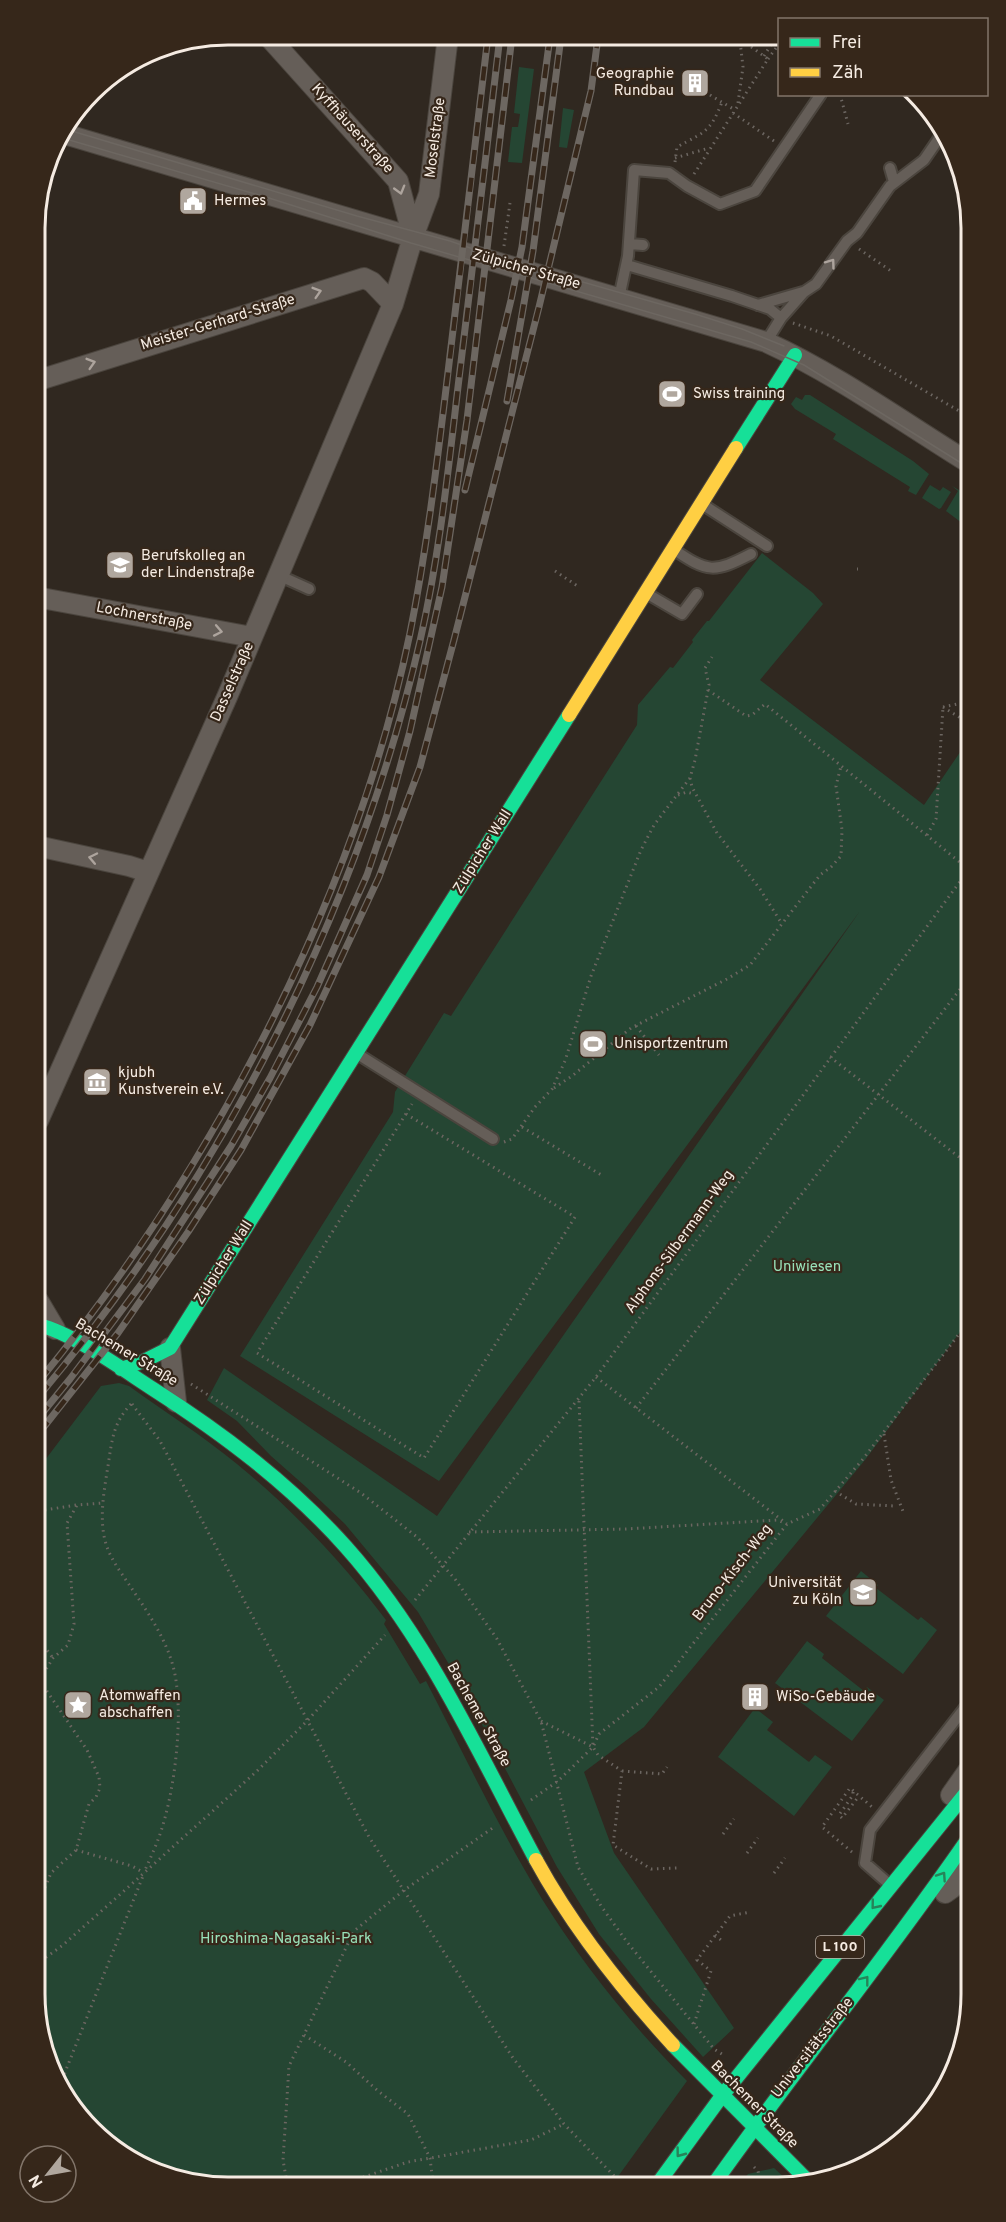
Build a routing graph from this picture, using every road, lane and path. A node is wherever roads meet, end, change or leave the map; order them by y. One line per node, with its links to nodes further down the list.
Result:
1 (276, 45): 26 (street, Kyffhäuserstraße, one-way to 26)
2 (447, 45): 26 (street, Moselstraße)
3 (740, 45): 13 (path)
4 (748, 45): 7 (path)
5 (771, 45): 7 (path)
6 (778, 49): 8 (path)
7 (764, 56): 8 (path)
8 (768, 59): 13 (path)
9 (710, 95): 12 (path)
10 (820, 96): 18 (lane)
11 (841, 96): 15 (path)
12 (722, 102): 14 (path); 20 (path)
13 (738, 106): 14 (path)
14 (734, 112): 18 (path); 19 (path)
15 (848, 124)
16 (70, 137): 26 (street, Zülpicher Straße)
17 (938, 140): 23 (lane)
18 (784, 147): 24 (lane)
19 (711, 148): 20 (path); 24 (path)
20 (675, 158): 22 (path)
21 (890, 168): 23 (lane)
22 (669, 173): 24 (lane); 29 (lane)
23 (894, 183): 27 (lane)
24 (687, 186)
25 (510, 203): 28 (path)
26 (413, 237): 34 (street, Zülpicher Straße); 35 (street, Dasselstraße)
27 (847, 241): 32 (path); 33 (lane, one-way to 27)
28 (504, 242)
29 (629, 244): 30 (lane); 31 (lane)
30 (643, 245)
31 (627, 265): 34 (lane); 36 (lane)
32 (891, 271)
33 (804, 292): 36 (lane); 37 (lane)
34 (619, 298): 38 (street, Zülpicher Straße)
35 (393, 304): 40 (street, Meister-Gerhard-Straße, one-way to 35); 48 (street, Dasselstraße)
36 (758, 305): 37 (lane)
37 (781, 318): 38 (lane); 41 (path)
38 (766, 342): 39 (street, Zülpicher Straße)
39 (795, 355): 42 (street, Zülpicher Straße); 43 (main road, Zülpicher Wall)
40 (45, 378)
41 (961, 412)
42 (961, 458)
43 (701, 504): 44 (lane); 45 (main road, Zülpicher Wall)
44 (767, 546)
45 (673, 549): 46 (lane); 51 (main road, Zülpicher Wall)
46 (751, 554)
47 (555, 571): 49 (path)
48 (278, 575): 50 (lane); 54 (street, Dasselstraße)
49 (579, 587)
50 (309, 589)
51 (646, 593): 52 (lane); 72 (main road, Zülpicher Wall)
52 (697, 594)
53 (45, 599): 54 (street, Lochnerstraße, one-way to 54)
54 (252, 638): 67 (street, Dasselstraße)
55 (712, 657): 56 (path)
56 (708, 690): 60 (path); 61 (path)
57 (961, 703): 58 (path)
58 (943, 707): 59 (path); 64 (path)
59 (961, 718)
60 (841, 766): 64 (path); 69 (path)
61 (690, 778): 62 (path); 63 (path)
62 (696, 795): 63 (path); 69 (path)
63 (676, 796): 75 (path)
64 (927, 835): 66 (path)
65 (45, 848): 67 (street, one-way to 65)
66 (961, 865)
67 (148, 872): 77 (street, Dasselstraße)
68 (961, 878): 74 (path, Alphons-Silbermann-Weg)
69 (782, 924): 71 (path)
70 (961, 988): 76 (path)
71 (636, 1026): 73 (path); 75 (path)
72 (356, 1052): 80 (lane); 85 (main road, Zülpicher Wall)
73 (659, 1055)
74 (830, 1057): 76 (path); 87 (path, Alphons-Silbermann-Weg)
75 (552, 1089): 79 (path)
76 (879, 1095): 81 (path); 93 (path)
77 (45, 1105)
78 (406, 1114): 78 (path)
79 (522, 1127): 80 (path); 82 (path)
80 (493, 1139)
81 (961, 1159)
82 (603, 1176)
83 (47, 1327): 86 (main road, Bachemer Straße)
84 (961, 1332): 94 (path, Bruno-Kisch-Weg)
85 (170, 1348): 86 (main road); 91 (street)
86 (121, 1369): 91 (main road, Bachemer Straße)
87 (596, 1377): 90 (path, Alphons-Silbermann-Weg); 93 (path)
88 (188, 1383): 104 (path)
89 (129, 1396): 92 (path)
90 (579, 1399): 102 (path); 103 (path, Alphons-Silbermann-Weg)
91 (176, 1402): 105 (main road, Bachemer Straße)
92 (131, 1404): 96 (path); 111 (path)
93 (636, 1408): 101 (path)
94 (884, 1434): 95 (path, Bruno-Kisch-Weg); 100 (path)
95 (835, 1491): 98 (path); 101 (path, Bruno-Kisch-Weg)
96 (103, 1503): 97 (path); 132 (path)
97 (77, 1505): 99 (path); 107 (path)
98 (894, 1506)
99 (45, 1510)
100 (904, 1514)
101 (787, 1524): 102 (path); 113 (path, Bruno-Kisch-Weg)
102 (584, 1529): 103 (path); 113 (path)
103 (468, 1532): 104 (path, Alphons-Silbermann-Weg)
104 (443, 1564): 105 (path, Alphons-Silbermann-Weg); 112 (path)
105 (401, 1617): 111 (path, Alphons-Silbermann-Weg); 147 (main road, Bachemer Straße)
106 (45, 1647): 107 (path)
107 (54, 1658): 108 (path)
108 (45, 1672)
109 (45, 1687): 127 (path)
110 (961, 1713): 130 (lane)
111 (307, 1721): 132 (path, Alphons-Silbermann-Weg); 137 (path)
112 (542, 1722): 113 (path); 116 (path)
113 (594, 1746): 115 (path); 116 (path, Bruno-Kisch-Weg)
114 (667, 1767): 115 (path)
115 (622, 1771): 131 (path)
116 (558, 1781): 120 (path, Bruno-Kisch-Weg); 143 (path)
117 (961, 1781): 123 (street)
118 (853, 1792): 118 (path); 130 (path)
119 (961, 1799): 123 (main road, L 100)
120 (528, 1802)
121 (734, 1819): 124 (path)
122 (496, 1825): 137 (path)
123 (939, 1827): 135 (main road, L 100)
124 (723, 1834)
125 (758, 1838): 128 (path)
126 (961, 1849): 139 (main road, Universitätsstraße / L 100, one-way to 126)
127 (76, 1850): 132 (path); 136 (path)
128 (747, 1853)
129 (785, 1858): 133 (path)
130 (865, 1863): 135 (lane)
131 (677, 1868)
132 (144, 1873): 142 (path, Alphons-Silbermann-Weg); 146 (path)
133 (774, 1873)
134 (961, 1876): 139 (street, Universitätsstraße)
135 (891, 1885): 145 (main road, L 100, one-way to 145)
136 (45, 1887)
137 (403, 1891): 144 (path); 148 (path)
138 (750, 1912): 140 (path)
139 (914, 1917): 149 (main road, Universitätsstraße / L 100, one-way to 139)
140 (715, 1935): 141 (path); 143 (path)
141 (721, 1940)
142 (45, 1958)
143 (694, 2024): 145 (path)
144 (304, 2035): 150 (path); 152 (path)
145 (744, 2069): 147 (main road, L 100)
146 (64, 2074)
147 (721, 2097): 149 (main road, Bachemer Straße); 156 (main road, L 100, one-way to 156)
148 (564, 2124): 150 (path); 155 (path)
149 (753, 2127): 151 (main road, Bachemer Straße); 157 (main road, Universitätsstraße / L 100)
150 (430, 2158): 153 (path); 154 (path)
151 (801, 2175)
152 (286, 2177)
153 (364, 2177)
154 (432, 2177)
155 (615, 2177)
156 (662, 2177)
157 (719, 2177)

